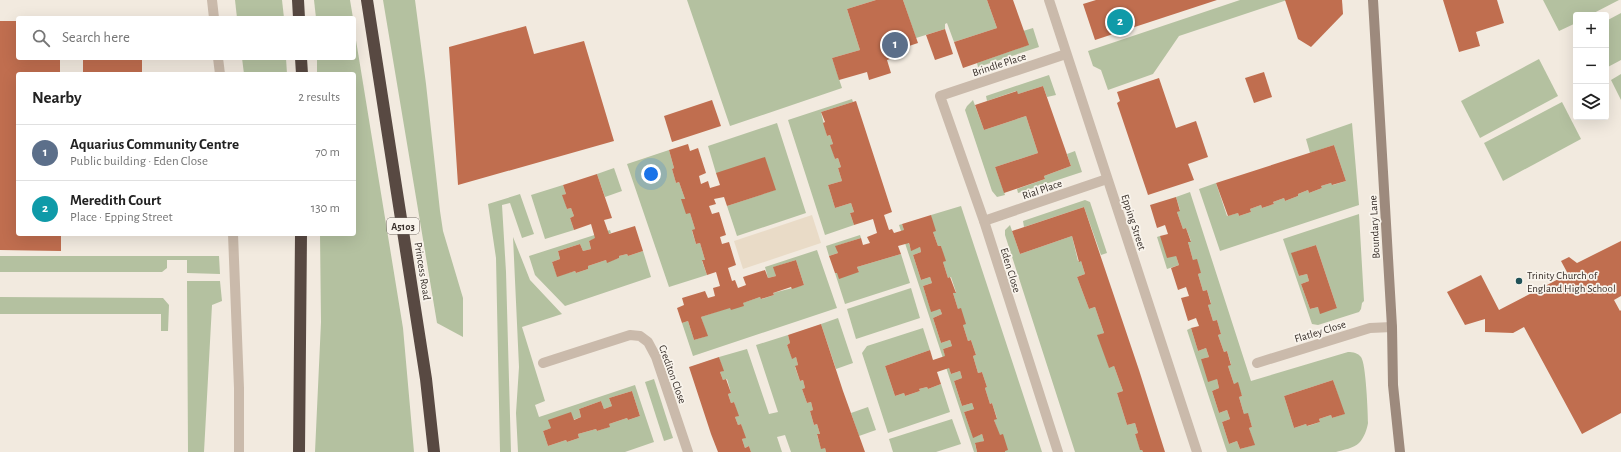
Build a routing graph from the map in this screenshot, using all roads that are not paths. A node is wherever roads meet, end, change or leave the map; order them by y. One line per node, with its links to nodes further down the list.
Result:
1 (212, 0): 6 (street)
2 (298, 0): 7 (highway)
3 (367, 0): 23 (highway, Princess Road / A5103)
4 (1048, 0): 8 (street, Epping Street)
5 (1373, 0): 18 (street, Boundary Lane)
6 (214, 16)
7 (299, 16)
8 (1066, 54): 13 (street, Brindle Place); 14 (street, Epping Street)
9 (218, 60): 11 (street)
10 (301, 60): 12 (highway)
11 (220, 72)
12 (302, 72)
13 (940, 96): 15 (street, Eden Close)
14 (1107, 179): 15 (street, Rial Place); 26 (street, Epping Street)
15 (984, 221): 25 (street, Eden Close)
16 (233, 236): 21 (street)
17 (301, 236): 22 (highway)
18 (1392, 327): 19 (street, Flatley Close); 27 (street, Boundary Lane)
19 (1256, 363)
20 (543, 364): 24 (street, Crediton Close)
21 (239, 452)
22 (298, 452)
23 (434, 452)
24 (688, 452)
25 (1058, 452)
26 (1197, 452)
27 (1400, 452)

